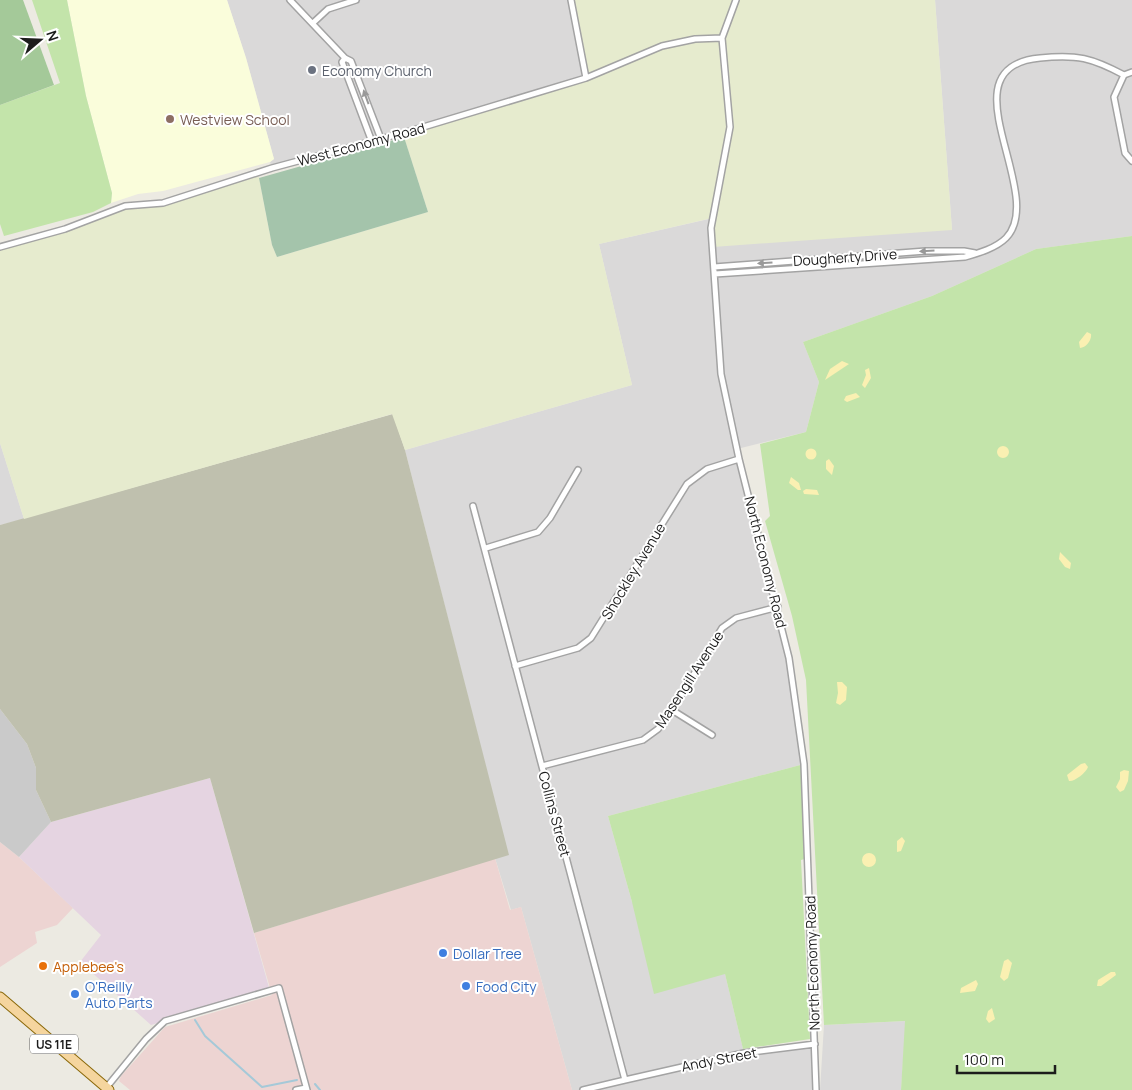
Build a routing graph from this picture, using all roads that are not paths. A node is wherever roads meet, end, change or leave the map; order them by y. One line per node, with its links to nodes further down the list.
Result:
1 (290, 0): 5 (street)
2 (356, 0): 5 (street)
3 (571, 0): 10 (street)
4 (736, 0): 6 (street)
5 (314, 22): 7 (street)
6 (722, 38): 10 (street, West Economy Road); 17 (street, North Economy Road)
7 (345, 58): 11 (street, one-way to 7); 12 (street)
8 (1132, 72): 9 (street)
9 (1124, 76): 13 (street); 15 (street, Dougherty Drive)
10 (586, 78): 11 (street, West Economy Road)
11 (381, 139): 12 (street, West Economy Road)
12 (372, 142): 14 (street, West Economy Road)
13 (1132, 161)
14 (0, 247)
15 (976, 253): 16 (street, Dougherty Drive, one-way to 16); 18 (street, Dougherty Drive)
16 (811, 259): 17 (street, Dougherty Drive, one-way to 17); 18 (street)
17 (714, 267): 19 (street, North Economy Road)
18 (812, 268): 19 (street, Dougherty Drive)
19 (715, 274): 20 (street, North Economy Road)
20 (739, 459): 24 (street, North Economy Road); 25 (street, Shockley Avenue)
21 (578, 470): 23 (street)
22 (473, 506): 23 (street, Collins Street)
23 (486, 548): 25 (street, Collins Street)
24 (778, 607): 26 (street, Masengill Avenue); 30 (street, North Economy Road)
25 (515, 666): 28 (street, Collins Street)
26 (672, 710): 27 (street); 28 (street, Masengill Avenue)
27 (712, 735)
28 (542, 766): 31 (street, Collins Street)
29 (0, 997): 32 (main road, US 11E)
30 (815, 1044): 31 (street, Andy Street); 36 (street, North Economy Road)
31 (625, 1080): 35 (street)
32 (107, 1089): 33 (street)
33 (307, 1089): 34 (street)
34 (296, 1090)
35 (583, 1090)
36 (816, 1090)

